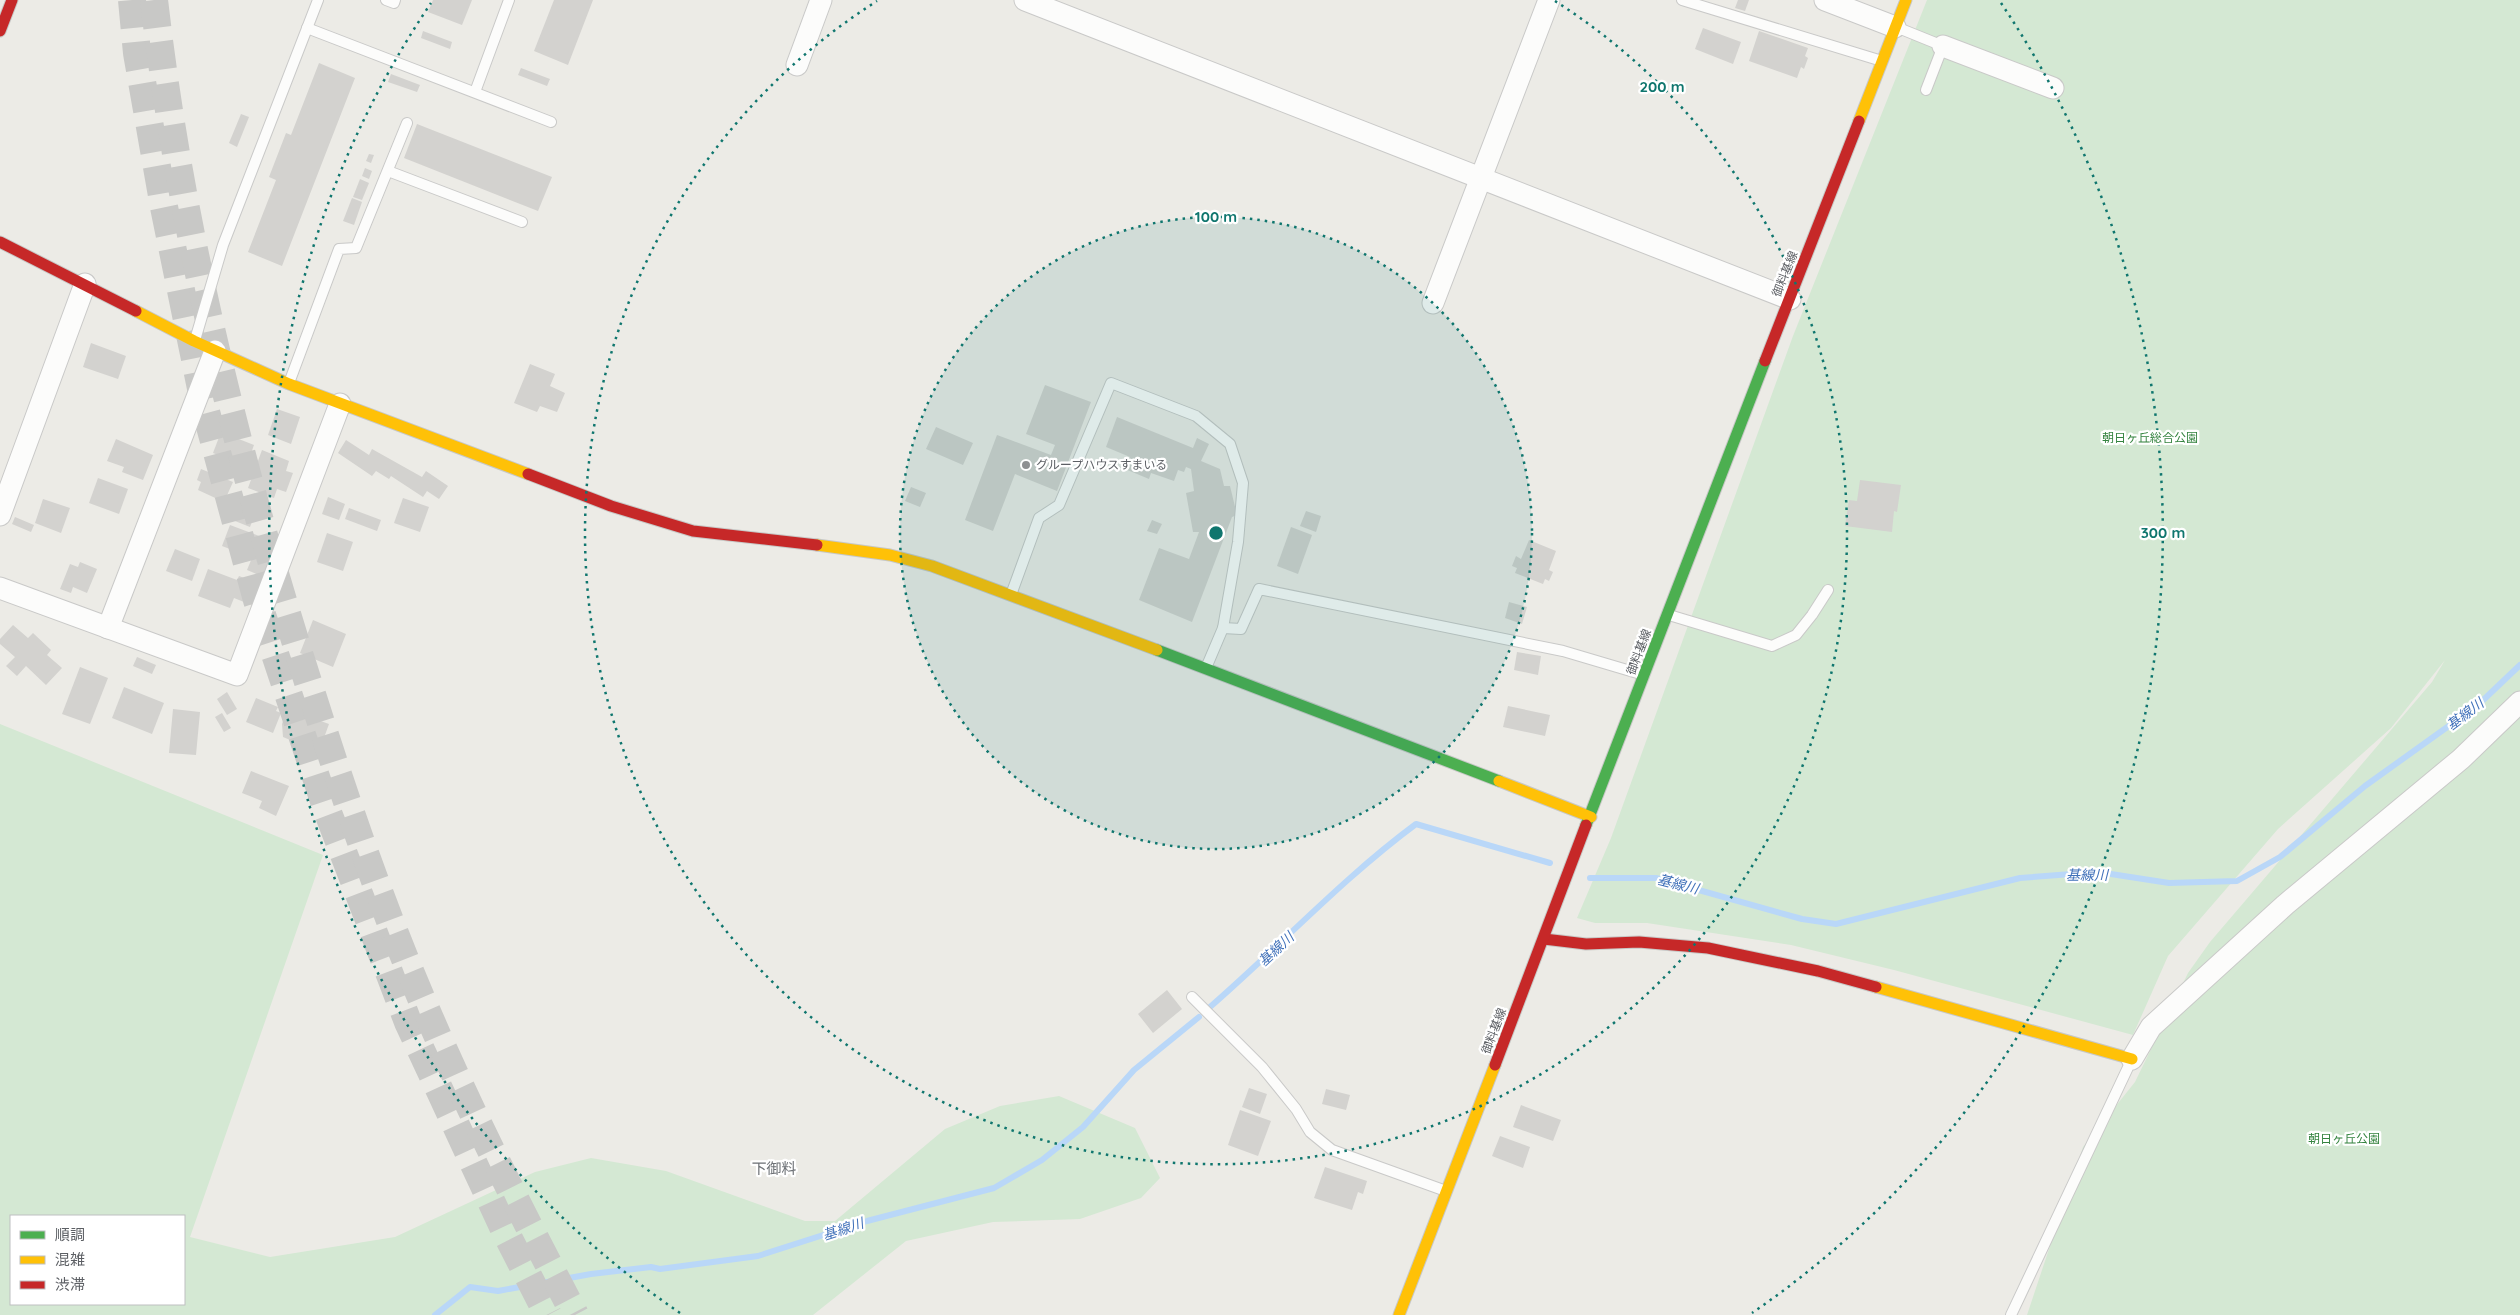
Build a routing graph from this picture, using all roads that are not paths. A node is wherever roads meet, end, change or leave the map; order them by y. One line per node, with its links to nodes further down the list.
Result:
1 (12, 0): 14 (street)
2 (318, 0): 13 (lane)
3 (386, 0): 4 (lane)
4 (395, 0)
5 (509, 0): 20 (lane)
6 (822, 0): 17 (street)
7 (1025, 0): 24 (street)
8 (1549, 0): 24 (street)
9 (1682, 0): 16 (lane)
10 (1825, 0): 12 (street)
11 (1906, 0): 12 (street, 御料基線)
12 (1895, 27): 15 (lane); 16 (street, 御料基線)
13 (307, 28): 20 (lane); 30 (lane)
14 (0, 31)
15 (1943, 46): 18 (street); 19 (lane)
16 (1883, 61): 28 (street, 御料基線)
17 (797, 65)
18 (2053, 88)
19 (1926, 90)
20 (475, 92): 21 (lane)
21 (551, 122)
22 (407, 123): 23 (lane)
23 (388, 170): 25 (lane); 32 (lane)
24 (1481, 178): 28 (street); 29 (street)
25 (522, 222)
26 (0, 242): 27 (street)
27 (85, 284): 30 (street); 34 (street)
28 (1790, 299): 38 (street, 御料基線)
29 (1433, 303)
30 (194, 341): 31 (street)
31 (215, 351): 32 (street); 39 (street)
32 (289, 384): 33 (street)
33 (340, 404): 37 (street); 39 (street)
34 (0, 515)
35 (0, 588): 39 (street)
36 (1828, 590): 38 (lane)
37 (1011, 594): 40 (lane); 41 (street)
38 (1668, 615): 42 (street, 御料基線)
39 (108, 628)
40 (1223, 628): 41 (lane); 42 (lane)
41 (1206, 668): 44 (street)
42 (1645, 675): 44 (street, 御料基線)
43 (2520, 702): 47 (street)
44 (1591, 817): 45 (street, 御料基線)
45 (1544, 939): 47 (street); 48 (street, 御料基線)
46 (1192, 998): 48 (lane)
47 (2132, 1058): 50 (lane)
48 (1447, 1191): 49 (street, 御料基線)
49 (1400, 1315)
50 (2011, 1315)

